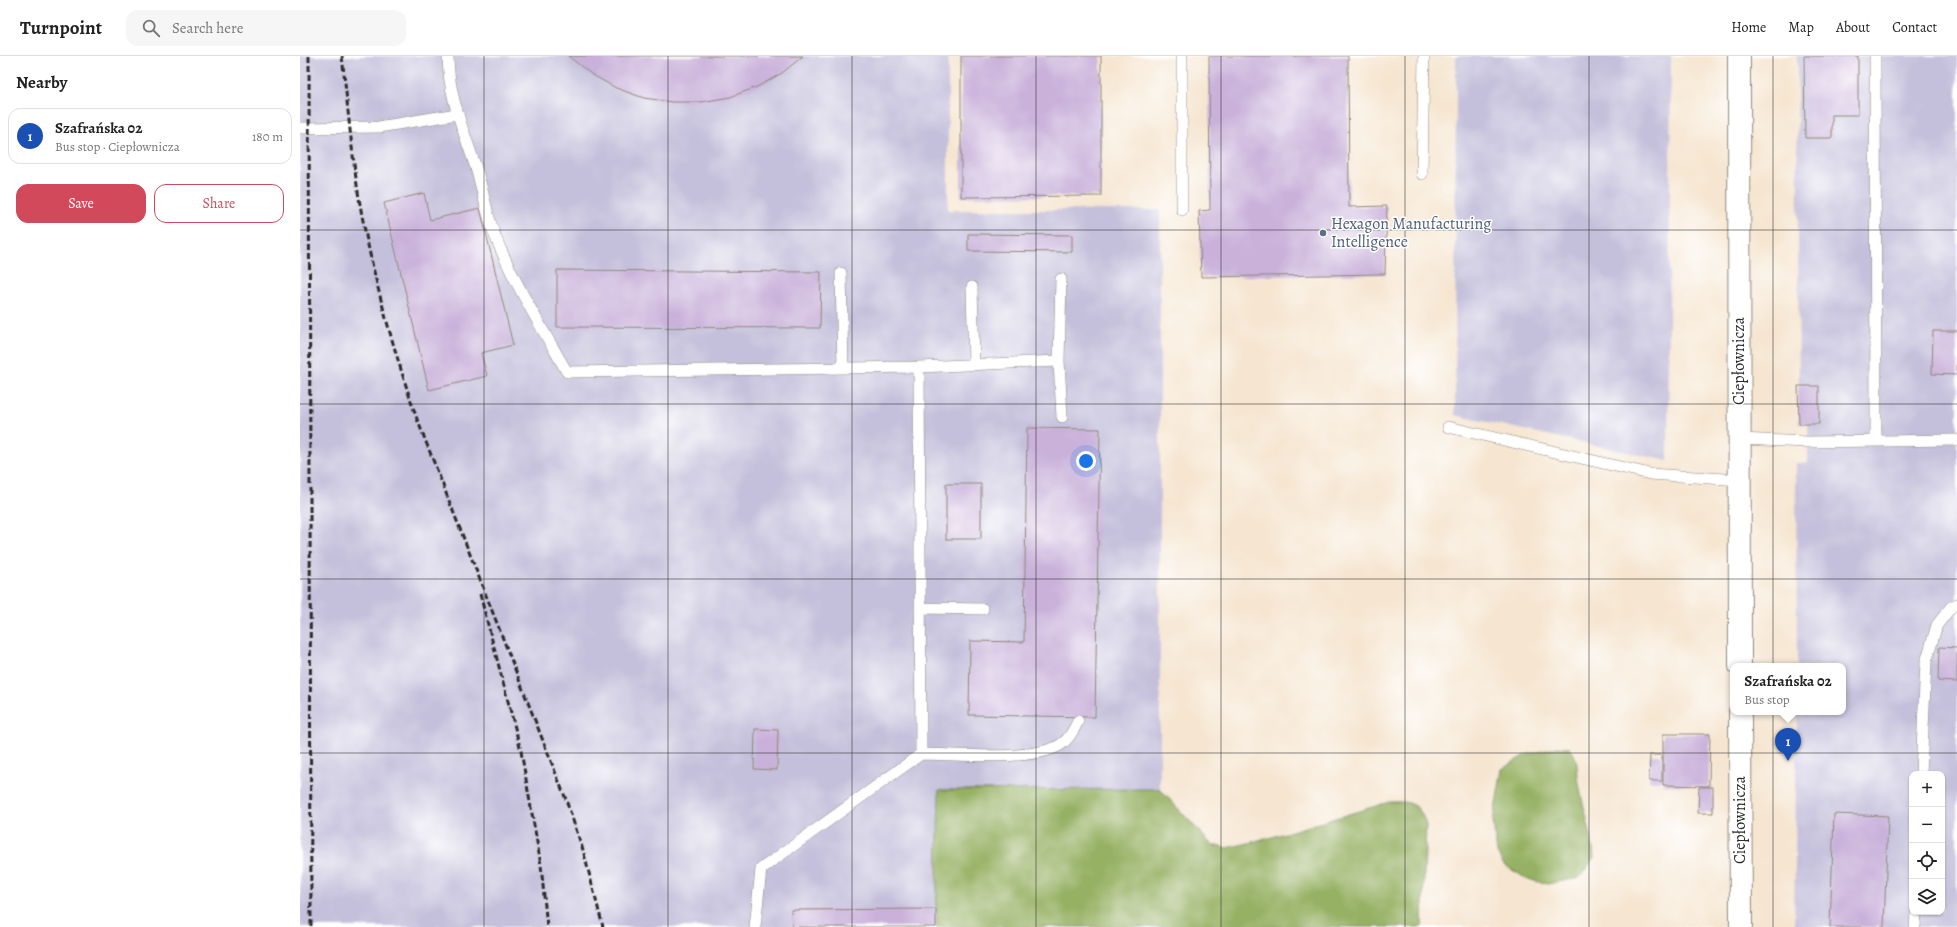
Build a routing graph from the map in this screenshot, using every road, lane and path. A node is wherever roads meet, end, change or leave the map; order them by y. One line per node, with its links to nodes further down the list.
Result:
1 (448, 56): 6 (lane)
2 (1182, 56): 9 (lane)
3 (1424, 56): 8 (lane)
4 (1739, 56): 19 (street, Ciepłownicza)
5 (1875, 56): 21 (lane)
6 (457, 114): 7 (lane); 16 (lane)
7 (300, 128)
8 (1422, 174)
9 (1182, 210)
10 (841, 273): 16 (lane)
11 (1061, 279): 13 (lane)
12 (972, 286): 14 (lane)
13 (1059, 361): 14 (lane); 17 (lane)
14 (974, 365): 15 (lane)
15 (919, 367): 16 (lane); 24 (lane)
16 (843, 368)
17 (1062, 418)
18 (1448, 426): 22 (lane)
19 (1739, 439): 21 (lane); 22 (street, Ciepłownicza)
20 (1957, 440): 21 (lane)
21 (1876, 441)
22 (1740, 480): 26 (street, Ciepłownicza)
23 (1957, 604): 30 (lane)
24 (920, 608): 25 (lane); 29 (lane)
25 (983, 609)
26 (1740, 663)
27 (1740, 715): 33 (street, Ciepłownicza)
28 (1078, 722): 29 (lane)
29 (921, 754): 32 (lane)
30 (1922, 771)
31 (1916, 915): 34 (lane)
32 (755, 927)
33 (1741, 927)
34 (1915, 927)

